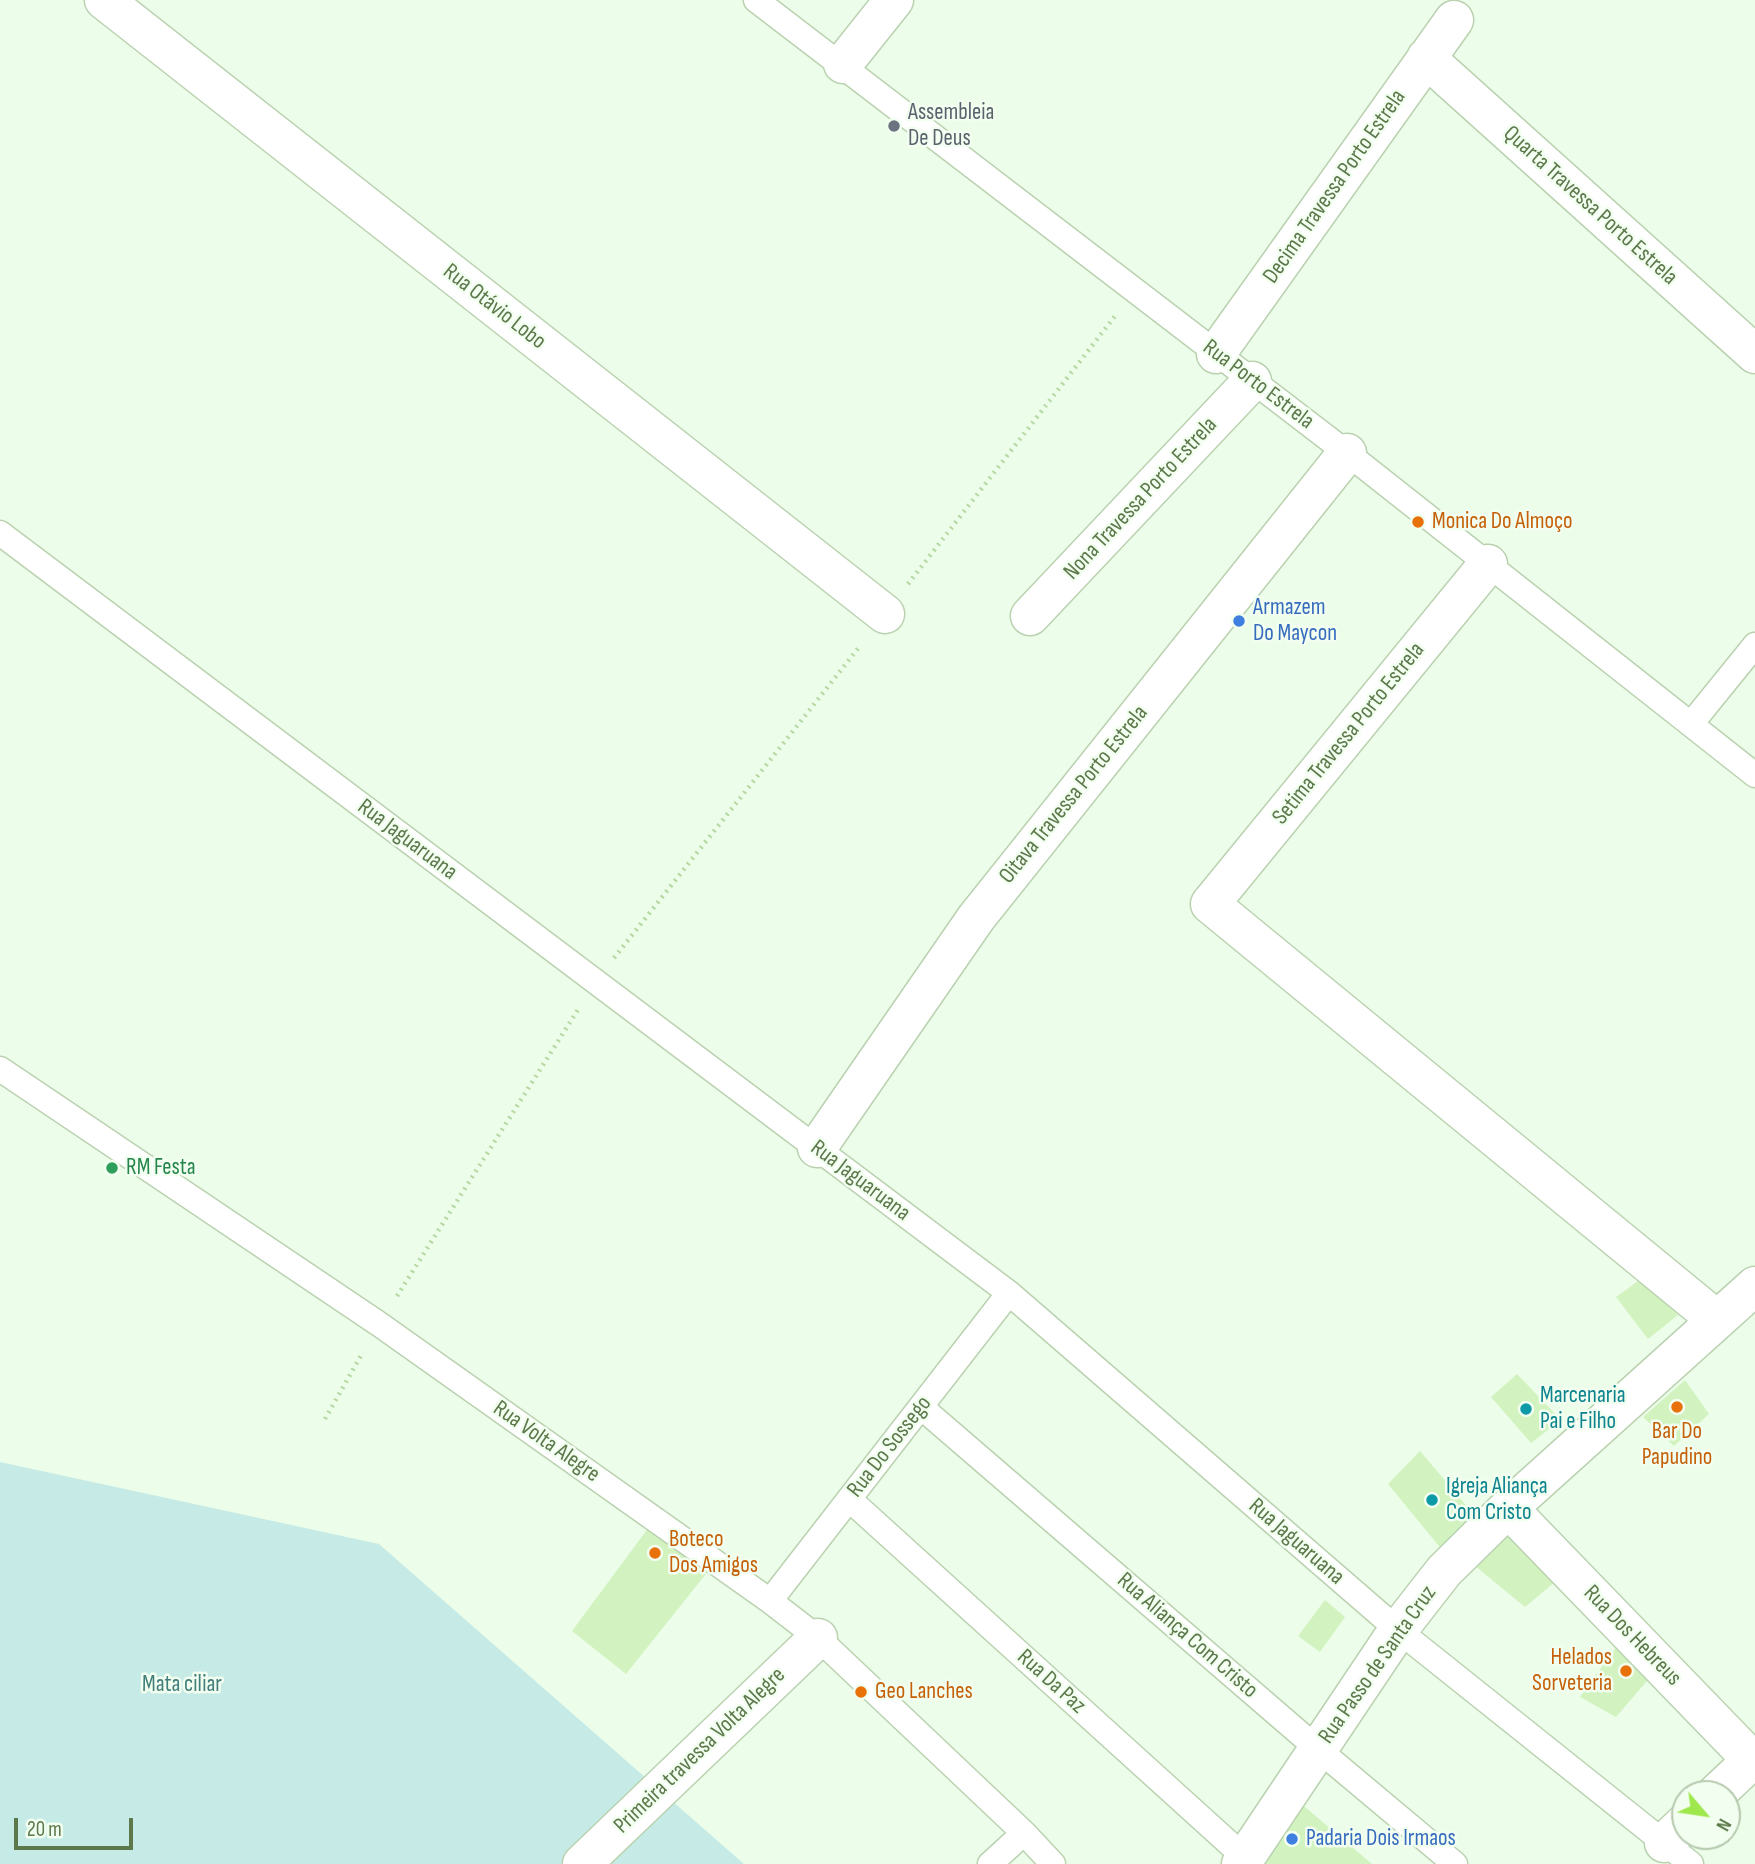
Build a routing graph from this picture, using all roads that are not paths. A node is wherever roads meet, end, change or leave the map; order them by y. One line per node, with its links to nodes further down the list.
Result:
1 (104, 0): 13 (street, Rua Otávio Lobo)
2 (756, 0): 6 (lane, Rua Porto Estrela)
3 (894, 0): 6 (street)
4 (1454, 20): 5 (street, Decima Travessa Porto Estrela)
5 (1426, 58): 7 (street, Decima Travessa Porto Estrela); 8 (street, Quarta Travessa Porto Estrela)
6 (843, 64): 7 (lane, Rua Porto Estrela)
7 (1216, 354): 9 (lane, Rua Porto Estrela)
8 (1755, 354)
9 (1252, 382): 10 (lane, Rua Porto Estrela); 14 (street, Nona Travessa Porto Estrela)
10 (1347, 453): 12 (lane, Rua Porto Estrela); 19 (street, Oitava Travessa Porto Estrela)
11 (0, 533): 19 (lane, Rua Jaguaruana)
12 (1488, 564): 16 (lane, Rua Porto Estrela); 22 (street, Setima Travessa Porto Estrela)
13 (885, 614)
14 (1030, 617)
15 (1755, 645): 16 (lane)
16 (1691, 724): 17 (lane, Rua Porto Estrela)
17 (1755, 775)
18 (0, 1069): 26 (lane, Rua Volta Alegre)
19 (817, 1148): 21 (lane, Rua Jaguaruana)
20 (1755, 1286): 22 (street, Rua Passo de Santa Cruz)
21 (1009, 1293): 23 (lane, Rua Do Sossego); 27 (lane, Rua Jaguaruana)
22 (1717, 1320): 25 (street, Rua Passo de Santa Cruz)
23 (921, 1407): 24 (lane, Rua Do Sossego); 29 (lane, Rua Aliança Com Cristo)
24 (849, 1499): 26 (lane, Rua Do Sossego); 34 (lane, Rua Da Paz)
25 (1509, 1509): 27 (street, Rua Passo de Santa Cruz); 30 (street, Rua Dos Hebreus)
26 (770, 1601): 28 (lane, Rua Volta Alegre)
27 (1398, 1630): 29 (street, Rua Passo de Santa Cruz); 33 (lane, Rua Jaguaruana)
28 (818, 1638): 32 (lane, Rua Volta Alegre); 35 (street, Primeira travessa Volta Alegre)
29 (1319, 1750): 34 (street, Rua Passo de Santa Cruz); 38 (lane, Rua Aliança Com Cristo)
30 (1754, 1758): 31 (street)
31 (1731, 1780)
32 (1024, 1833): 36 (lane); 37 (lane, Rua Volta Alegre)
33 (1671, 1836)
34 (1246, 1862)
35 (582, 1864)
36 (990, 1864)
37 (1052, 1864)
38 (1455, 1864)

